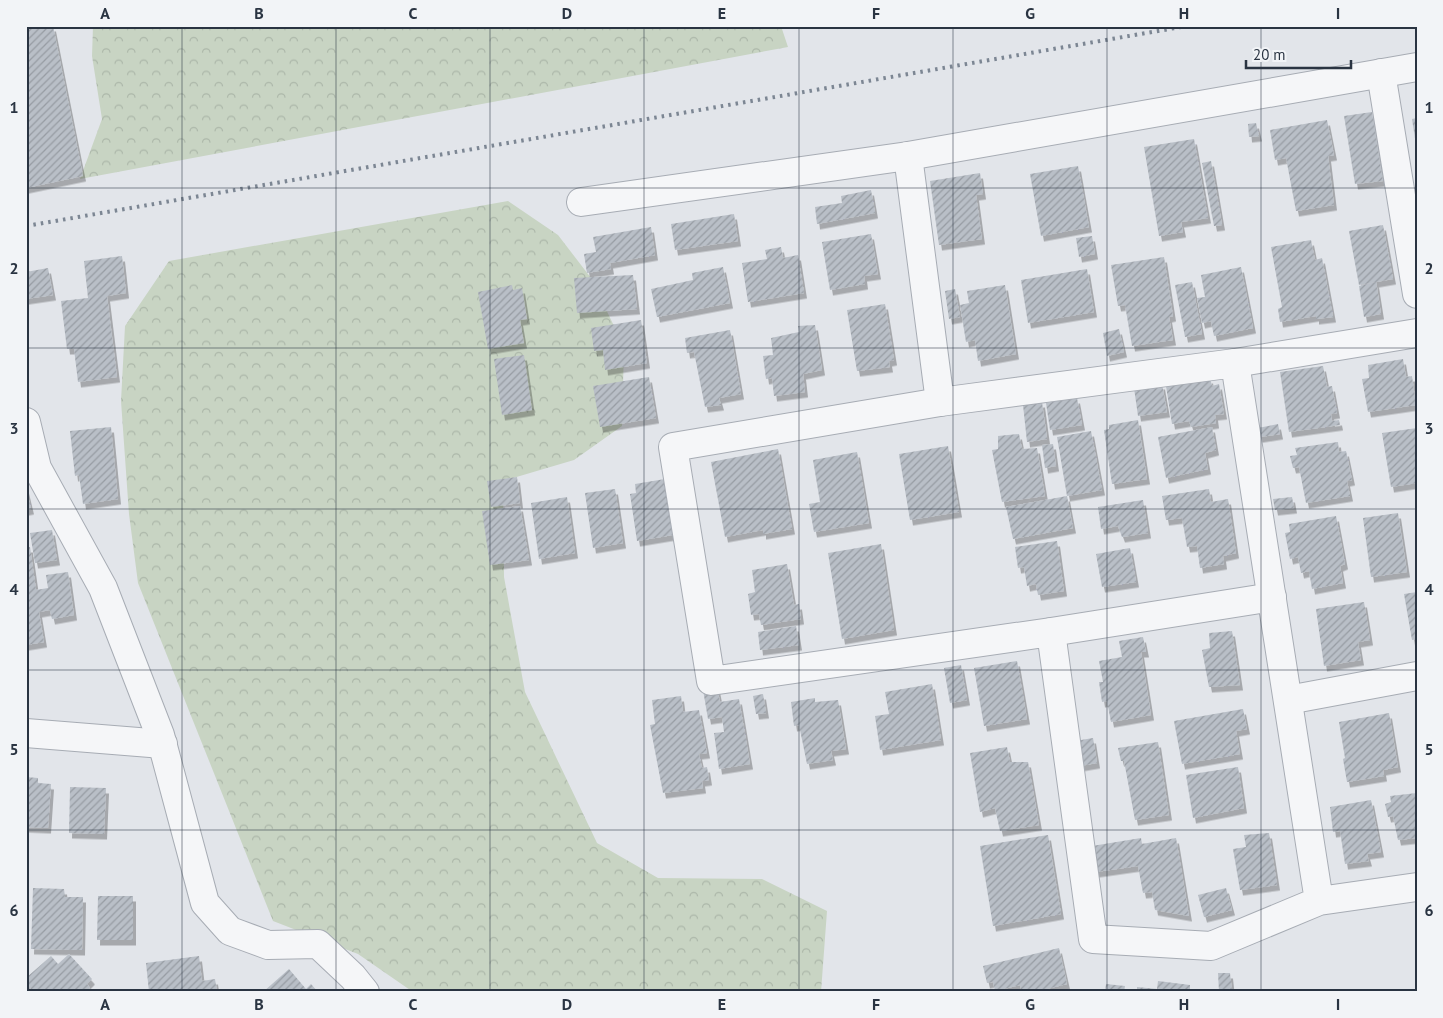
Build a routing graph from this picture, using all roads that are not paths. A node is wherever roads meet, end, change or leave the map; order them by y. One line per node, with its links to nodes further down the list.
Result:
1 (1417, 67): 2 (street)
2 (1381, 73): 3 (street); 5 (street)
3 (908, 156): 4 (street); 8 (street)
4 (581, 202)
5 (1417, 294)
6 (1417, 333): 7 (street)
7 (1235, 363): 8 (street); 10 (street)
8 (940, 402): 11 (street)
9 (26, 422): 15 (street)
10 (1272, 597): 11 (street); 13 (street)
11 (1051, 632): 17 (street)
12 (1417, 676): 13 (street)
13 (1288, 700): 17 (street)
14 (26, 733): 15 (street)
15 (163, 744): 18 (street)
16 (1417, 887): 17 (street)
17 (1319, 901)
18 (365, 992)

